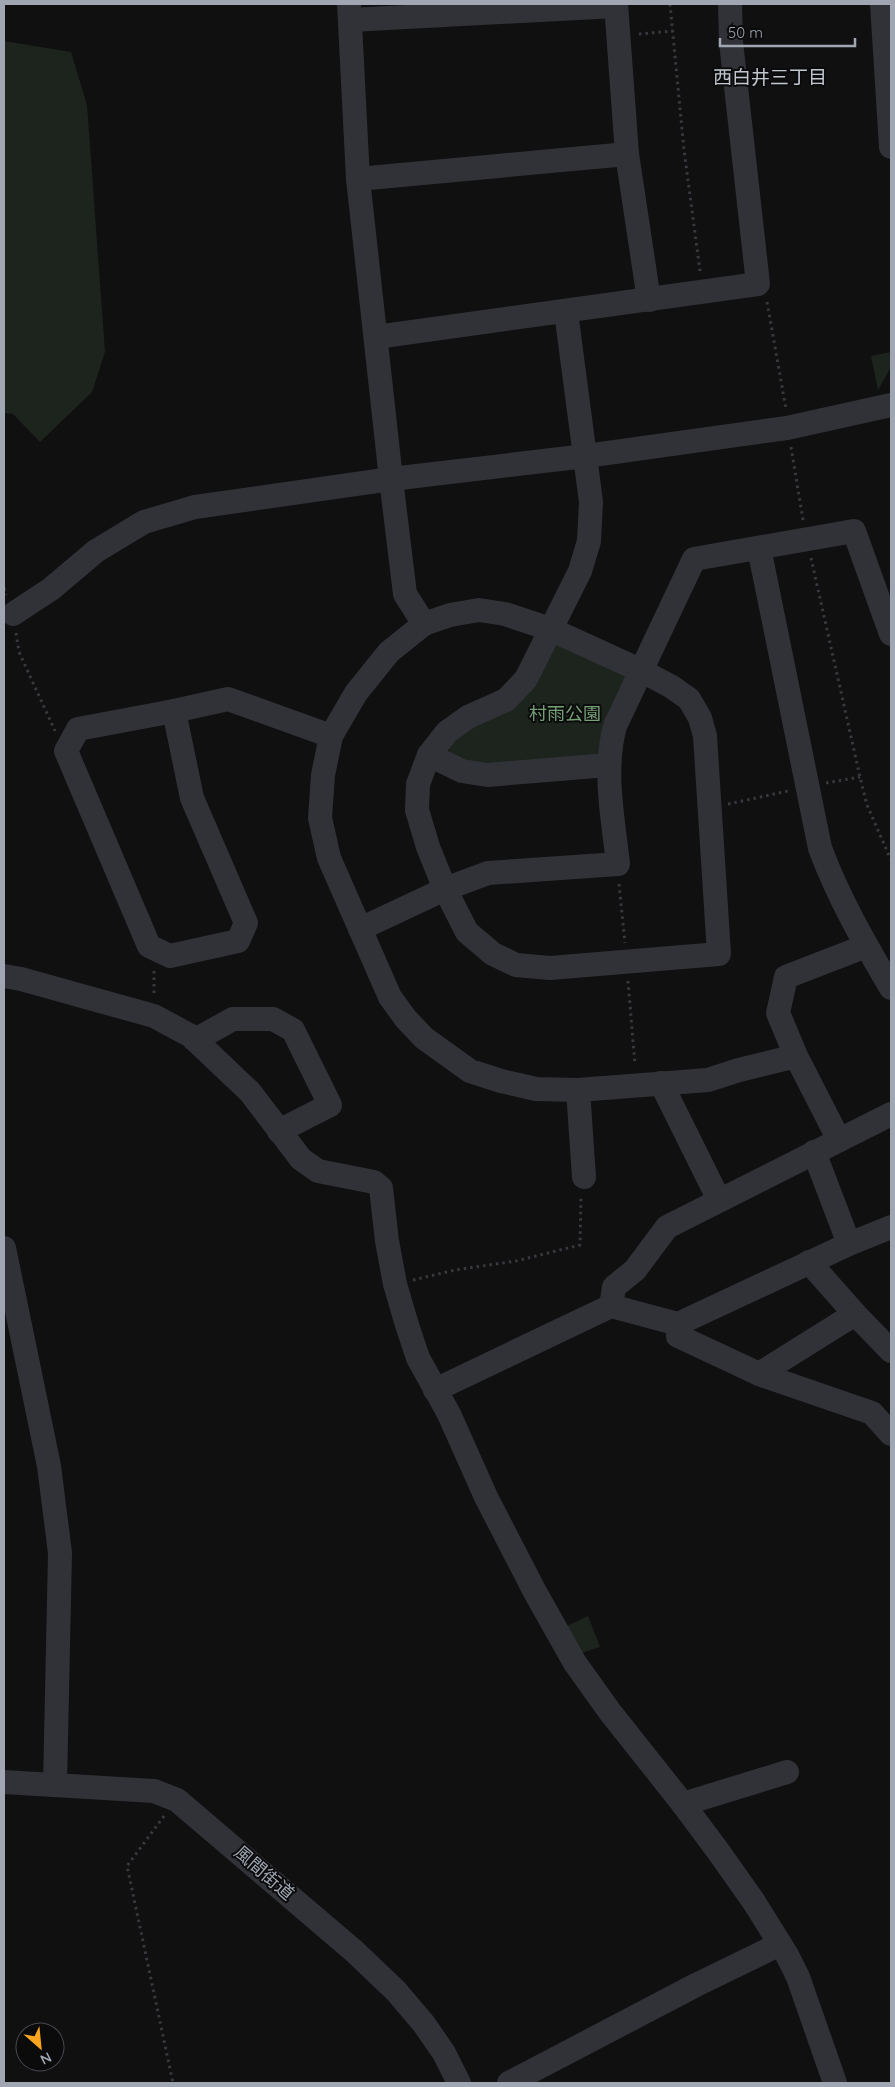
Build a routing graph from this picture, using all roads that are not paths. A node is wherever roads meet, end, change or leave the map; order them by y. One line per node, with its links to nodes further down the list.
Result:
1 (730, 4): 8 (street)
2 (882, 4): 5 (street)
3 (616, 5): 4 (street); 6 (street)
4 (349, 12): 7 (street)
5 (891, 147)
6 (627, 154): 7 (street); 8 (street)
7 (358, 179): 10 (street)
8 (649, 300): 9 (street)
9 (566, 312): 10 (street); 12 (street)
10 (376, 337): 13 (street)
11 (891, 405): 12 (street)
12 (586, 456): 13 (street); 17 (street)
13 (391, 479): 15 (street); 16 (street)
14 (759, 548): 18 (street); 19 (street); 26 (street)
15 (13, 614)
16 (424, 624): 17 (street); 21 (street)
17 (550, 629): 19 (street); 22 (street)
18 (891, 634)
19 (642, 670): 23 (street); 24 (street)
20 (174, 710): 20 (street); 21 (street)
21 (331, 736): 25 (street)
22 (429, 755): 23 (street); 24 (street)
23 (608, 765): 24 (street)
24 (445, 889): 25 (street)
25 (360, 929): 32 (street)
26 (866, 946): 28 (street); 30 (street)
27 (4, 976): 29 (street)
28 (891, 988)
29 (195, 1040): 34 (street); 34 (street)
30 (796, 1056): 31 (street); 35 (street)
31 (661, 1083): 32 (street); 38 (street)
32 (578, 1090): 37 (street)
33 (891, 1114): 35 (street)
34 (279, 1131): 48 (street)
35 (839, 1140): 36 (street)
36 (814, 1152): 38 (street); 40 (street)
37 (584, 1177)
38 (719, 1200): 43 (street)
39 (891, 1227): 40 (street)
40 (849, 1244): 42 (street)
41 (4, 1248): 52 (street)
42 (810, 1262): 44 (street); 45 (street)
43 (611, 1306): 45 (street); 48 (street)
44 (854, 1314): 46 (street); 47 (street)
45 (678, 1324): 47 (street)
46 (891, 1350)
47 (760, 1374): 49 (street)
48 (435, 1390): 53 (street)
49 (891, 1434)
50 (787, 1772): 53 (street)
51 (4, 1782): 52 (street, 風間街道)
52 (55, 1785): 56 (street, 風間街道)
53 (683, 1804): 54 (street)
54 (780, 1944): 55 (street); 57 (street)
55 (519, 2081)
56 (459, 2083)
57 (835, 2083)

